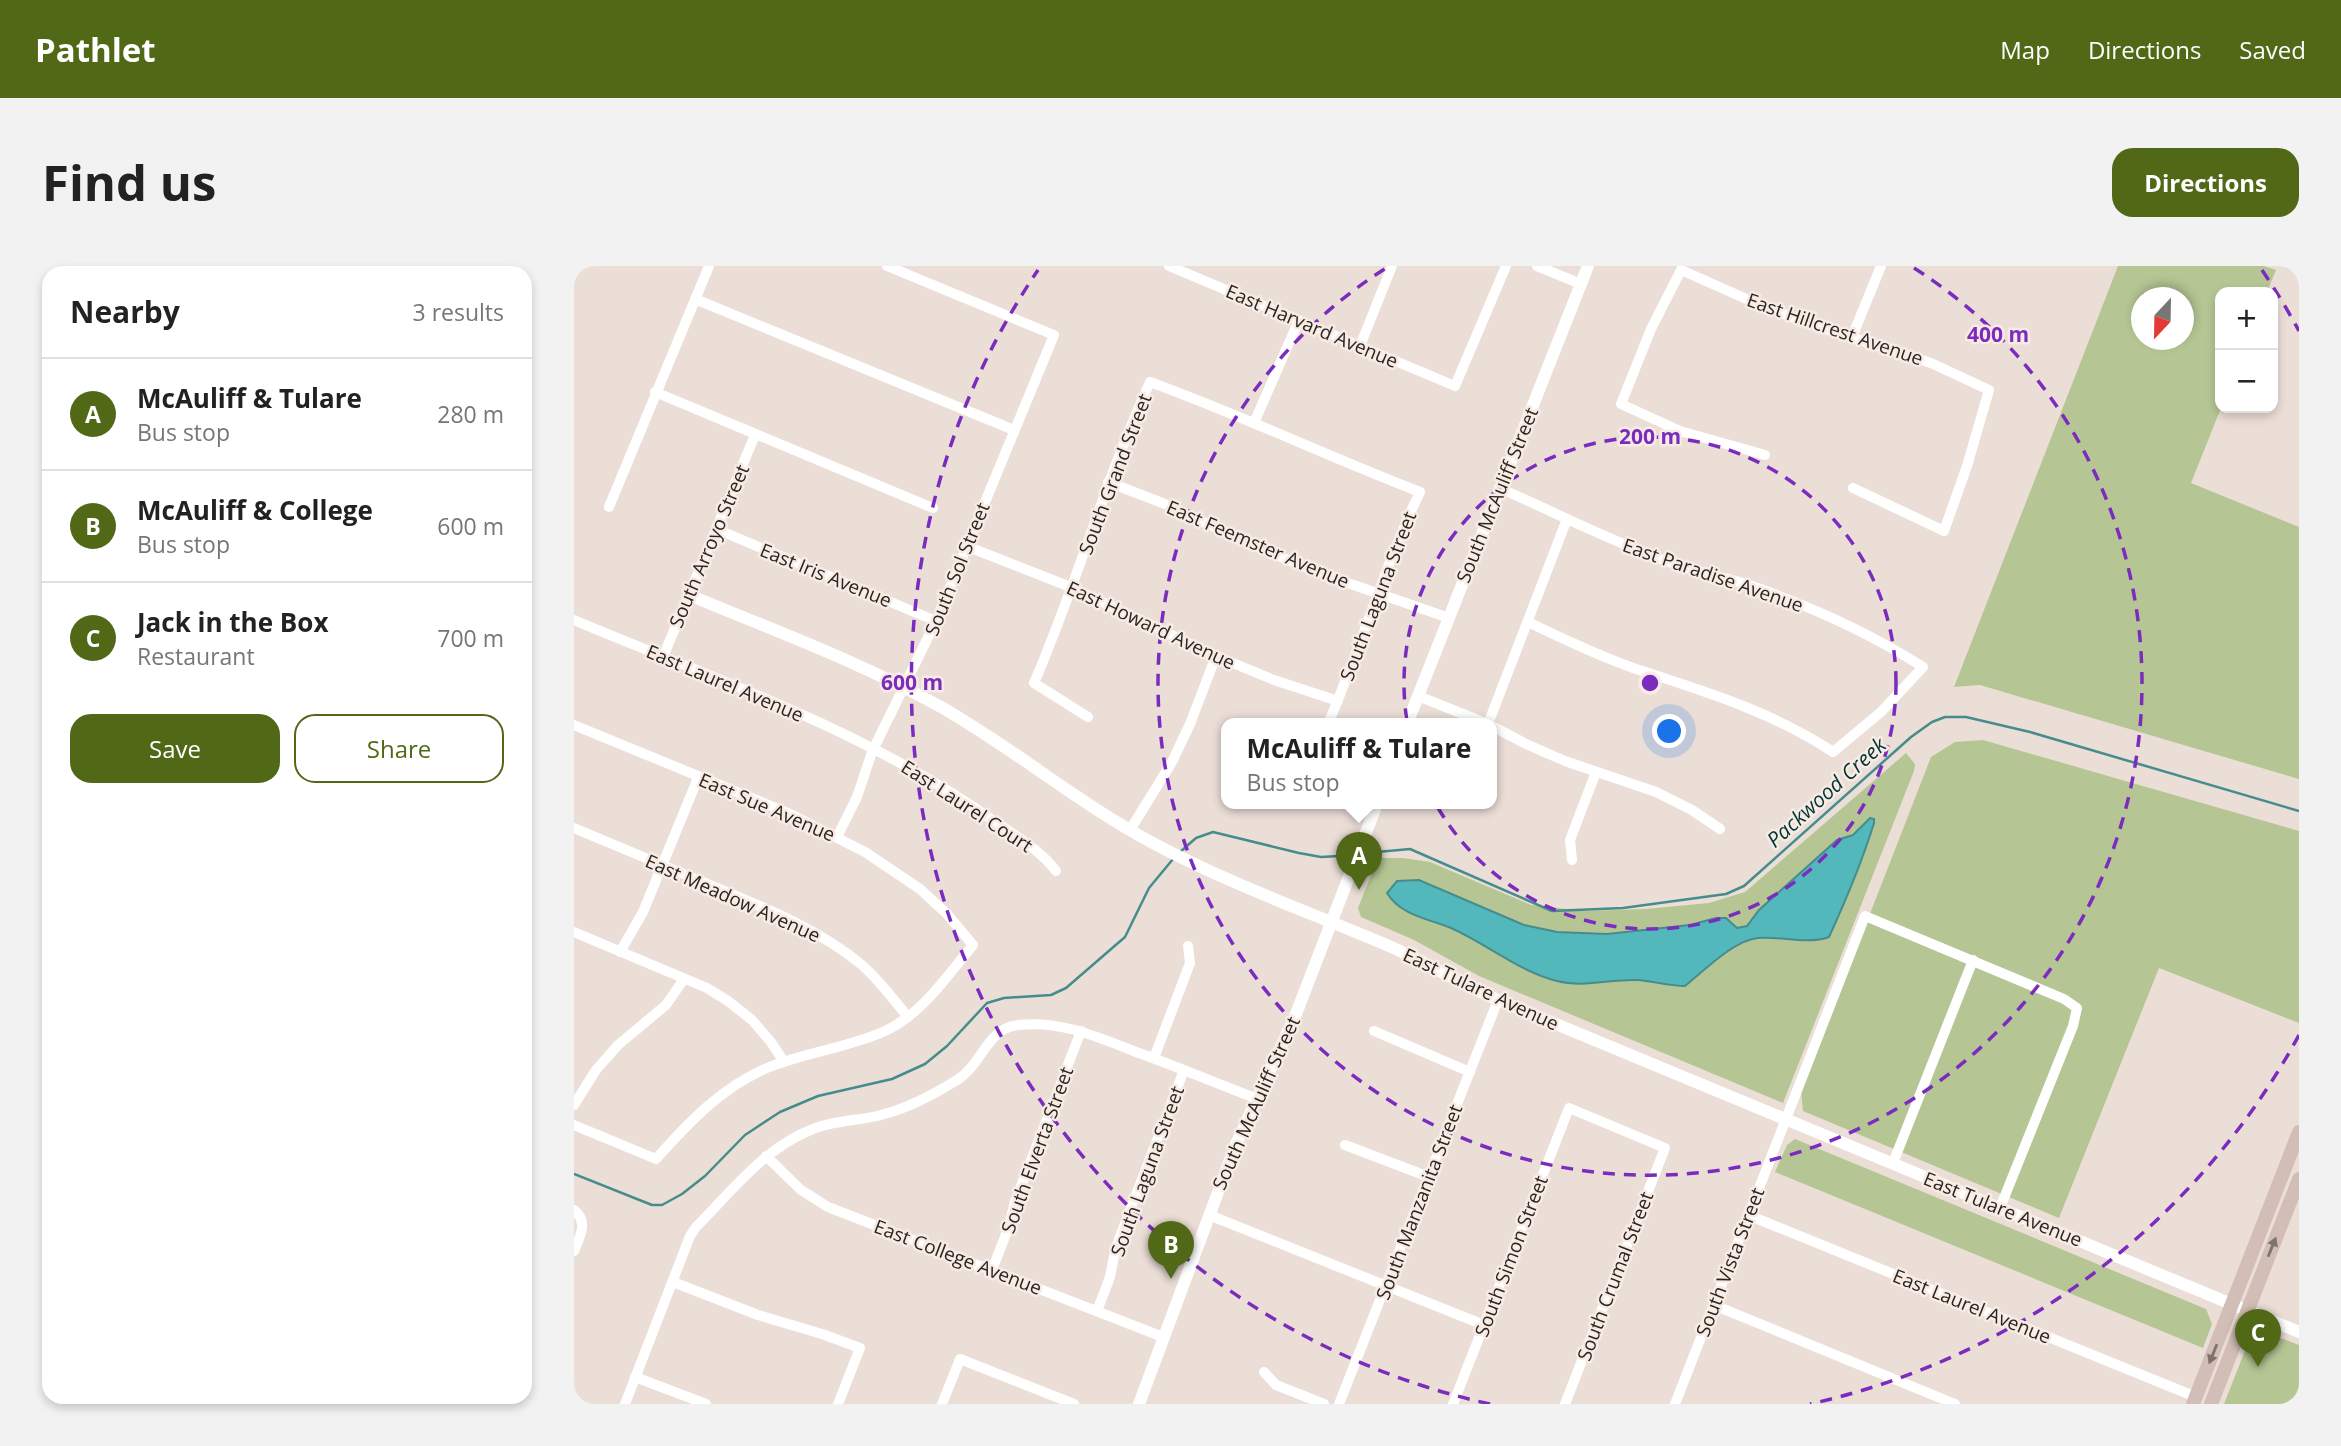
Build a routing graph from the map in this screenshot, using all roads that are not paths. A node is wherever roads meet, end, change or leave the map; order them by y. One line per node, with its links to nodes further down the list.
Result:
1 (709, 266): 10 (street)
2 (887, 266): 16 (street, South Sol Street)
3 (1170, 266): 11 (street, East Harvard Avenue)
4 (1392, 266): 13 (street)
5 (1506, 266): 13 (street, East Harvard Avenue)
6 (1537, 266): 9 (street)
7 (1588, 266): 9 (street, South McAuliff Street)
8 (1881, 266): 12 (street)
9 (1581, 284): 20 (street, South McAuliff Street)
10 (695, 299): 14 (street); 16 (street)
11 (1299, 320): 13 (street, East Harvard Avenue); 15 (street)
12 (1852, 337): 18 (street, East Hillcrest Avenue); 21 (street, East Hillcrest Avenue)
13 (1360, 346)
14 (655, 392): 17 (street); 22 (street)
15 (1254, 423): 19 (street, South Grand Street); 28 (street, South Laguna Street)
16 (1014, 430): 26 (street, South Sol Street)
17 (755, 435): 23 (street); 25 (street, South Arroyo Street)
18 (1765, 455)
19 (1108, 482): 27 (street, South Grand Street); 28 (street, East Feemster Avenue)
20 (1499, 488): 24 (street, East Paradise Avenue); 30 (street, South McAuliff Street)
21 (1853, 488)
22 (609, 507)
23 (933, 508)
24 (1567, 519): 33 (street); 33 (street, East Paradise Avenue)
25 (716, 529): 29 (street, South Arroyo Street); 32 (street, East Iris Avenue)
26 (966, 546): 27 (street, East Howard Avenue); 32 (street, South Sol Street)
27 (1073, 588): 34 (street, East Howard Avenue); 39 (street, South Grand Street)
28 (1377, 592): 30 (street, East Feemster Avenue); 38 (street, South Laguna Street)
29 (689, 595): 35 (street, South Arroyo Street); 36 (street, East Tulare Avenue)
30 (1449, 618): 37 (street, South McAuliff Street)
31 (574, 620): 35 (street, East Laurel Avenue)
32 (936, 621): 36 (street, South Sol Street)
33 (1528, 622): 43 (street)
34 (1216, 656): 38 (street, East Howard Avenue); 52 (street)
35 (663, 657): 46 (street, East Laurel Avenue)
36 (905, 688): 46 (street, South Sol Street); 52 (street, East Tulare Avenue)
37 (1418, 696): 41 (street, South McAuliff Street); 42 (street)
38 (1338, 701): 40 (street, South Laguna Street)
39 (1088, 717)
40 (1331, 718)
41 (1410, 718)
42 (1473, 718)
43 (1493, 718)
44 (574, 725): 48 (street, East Sue Avenue)
45 (1497, 729): 47 (street)
46 (874, 748): 53 (street, South Sol Street); 56 (street, East Laurel Court)
47 (1596, 772): 51 (street); 54 (street)
48 (698, 778): 53 (street, East Sue Avenue); 55 (street)
49 (1375, 809): 57 (street, South McAuliff Street)
50 (574, 828): 55 (street, East Meadow Avenue)
51 (1720, 829)
52 (1130, 830): 57 (street, East Tulare Avenue)
53 (837, 837): 64 (street, East Sue Avenue)
54 (1572, 860)
55 (663, 865): 60 (street); 64 (street, East Meadow Avenue)
56 (1056, 871)
57 (1332, 922): 63 (street, East Tulare Avenue); 71 (street, South McAuliff Street)
58 (575, 934): 60 (street)
59 (1188, 946): 67 (street)
60 (620, 951): 62 (street)
61 (1973, 960): 74 (street, South Vista Street); 79 (street); 82 (street)
62 (684, 979): 68 (street); 72 (street)
63 (1498, 1000): 70 (street, South Manzanita Street); 74 (street, East Tulare Avenue)
64 (908, 1017): 68 (street)
65 (1081, 1031): 67 (street); 78 (street); 87 (street, South Elverta Street)
66 (1374, 1031): 70 (street)
67 (1154, 1058): 69 (street)
68 (784, 1062): 75 (street)
69 (1184, 1070): 71 (street); 93 (street, South Laguna Street)
70 (1470, 1072): 80 (street, South Manzanita Street)
71 (1255, 1098): 84 (street, South McAuliff Street)
72 (574, 1105)
73 (1569, 1108): 94 (street, South Simon Street); 109 (street, South Crumal Street)
74 (1786, 1119): 79 (street, East Tulare Avenue); 85 (street, South Vista Street)
75 (574, 1125)
76 (2299, 1132): 90 (main road)
77 (1345, 1145): 80 (street)
78 (766, 1156): 87 (street, East College Avenue); 88 (street)
79 (1893, 1164): 82 (street, East Tulare Avenue)
80 (1429, 1177): 89 (street, South Manzanita Street)
81 (2299, 1180): 92 (main road, one-way to 81)
82 (2000, 1208): 90 (street, East Tulare Avenue)
83 (574, 1210): 86 (street)
84 (1209, 1215): 89 (street); 96 (street, South McAuliff Street)
85 (1748, 1215): 91 (street, South Vista Street); 99 (street, East Laurel Avenue)
86 (574, 1251)
87 (992, 1270): 93 (street, East College Avenue)
88 (673, 1282): 98 (street); 103 (street)
89 (1386, 1286): 94 (street); 107 (street, South Manzanita Street)
90 (2232, 1304): 92 (street, East Tulare Avenue); 99 (main road, one-way to 99)
91 (1714, 1305): 110 (street, South Vista Street); 111 (street)
92 (2247, 1310): 95 (street, East Tulare Avenue); 112 (main road)
93 (1097, 1311): 96 (street, East College Avenue)
94 (1484, 1325): 108 (street, South Simon Street)
95 (2299, 1332)
96 (1163, 1338): 105 (street, South McAuliff Street)
97 (1264, 1372): 106 (street)
98 (635, 1377): 101 (street); 102 (street)
99 (2194, 1401)
100 (1071, 1403): 104 (street)
101 (625, 1404)
102 (706, 1404)
103 (838, 1404)
104 (942, 1404)
105 (1139, 1404)
106 (1324, 1404)
107 (1339, 1404)
108 (1453, 1404)
109 (1565, 1404)
110 (1675, 1404)
111 (1955, 1404)
112 (2211, 1404)

